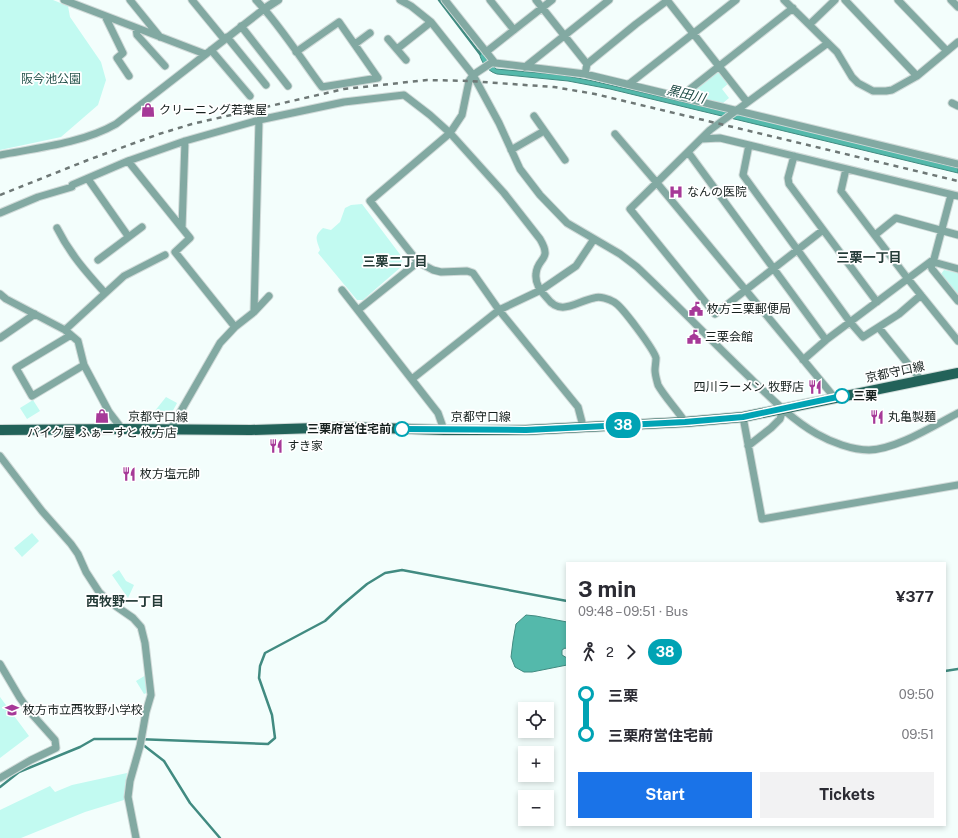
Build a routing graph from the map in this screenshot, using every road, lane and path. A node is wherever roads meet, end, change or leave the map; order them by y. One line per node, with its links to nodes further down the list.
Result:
1 (64, 0): 23 (street)
2 (130, 0): 32 (street)
3 (192, 0): 33 (street)
4 (256, 0): 22 (street)
5 (278, 0): 22 (street)
6 (400, 0): 24 (street)
7 (445, 0): 42 (street)
8 (490, 0): 28 (street)
9 (536, 0): 20 (street)
10 (552, 0): 20 (street)
11 (609, 0): 31 (street)
12 (667, 0): 30 (street); 46 (street)
13 (736, 0): 30 (street)
14 (784, 0): 21 (street)
15 (835, 0): 25 (street)
16 (845, 0): 53 (street)
17 (898, 0): 39 (street)
18 (951, 0): 19 (street)
19 (958, 7)
20 (542, 8): 28 (street); 31 (street)
21 (793, 8): 25 (street); 48 (street)
22 (264, 9): 26 (street); 41 (street)
23 (106, 16): 27 (street); 52 (street)
24 (431, 22): 38 (street); 51 (street)
25 (810, 24): 35 (street)
26 (241, 26): 33 (street); 56 (street)
27 (136, 28): 32 (street); 47 (street)
28 (514, 30): 42 (street)
29 (370, 33): 36 (street)
30 (694, 34): 48 (street); 54 (street)
31 (564, 35): 46 (street); 49 (street)
32 (160, 37): 40 (street)
33 (226, 38): 40 (street); 55 (street)
34 (388, 38): 38 (street)
35 (828, 43): 53 (street); 59 (street)
36 (355, 44): 41 (street); 41 (street)
37 (956, 44): 39 (street); 43 (street)
38 (397, 49): 44 (street)
39 (947, 51): 53 (street)
40 (208, 52): 57 (street); 71 (street)
41 (296, 52)
42 (486, 52): 45 (street)
43 (958, 52)
44 (406, 60)
45 (490, 64): 49 (street); 51 (street)
46 (587, 64): 50 (street)
47 (165, 66)
48 (719, 66): 58 (street); 59 (street)
49 (525, 67): 50 (street)
50 (585, 74): 54 (street)
51 (474, 75): 64 (street); 69 (street)
52 (129, 76)
53 (917, 76)
54 (629, 84): 58 (street)
55 (266, 85)
56 (288, 86)
57 (250, 96)
58 (680, 97): 60 (street)
59 (747, 102): 60 (street)
60 (735, 112): 66 (street); 75 (street)
61 (534, 116): 63 (street)
62 (258, 120): 64 (street); 67 (street); 110 (street)
63 (544, 131): 69 (street); 73 (street)
64 (450, 133): 93 (street); 99 (street)
65 (615, 134): 78 (street)
66 (701, 139): 68 (street); 70 (street)
67 (185, 142): 74 (street); 83 (street)
68 (749, 145): 72 (street); 90 (street)
69 (511, 150): 89 (street)
70 (688, 152): 78 (street); 95 (street)
71 (0, 156)
72 (794, 156): 76 (street); 84 (street)
73 (565, 160)
74 (128, 161): 77 (street); 83 (street)
75 (958, 164)
76 (846, 169): 79 (street); 86 (street)
77 (88, 179): 80 (street); 88 (street)
78 (657, 183): 100 (street); 100 (street)
79 (955, 196): 85 (street)
80 (0, 213)
81 (142, 227): 88 (street)
82 (57, 228): 101 (street)
83 (182, 228): 113 (street)
84 (823, 230): 90 (street); 107 (street)
85 (942, 230): 86 (street); 87 (street); 94 (street)
86 (875, 235): 97 (street)
87 (958, 235)
88 (128, 236): 92 (street)
89 (594, 239): 99 (street); 126 (street)
90 (798, 249): 95 (street); 112 (street)
91 (165, 255): 101 (street)
92 (98, 260)
93 (418, 262): 108 (street); 109 (street)
94 (930, 263): 96 (street); 97 (street); 106 (street)
95 (774, 269): 100 (street); 118 (street)
96 (958, 269)
97 (908, 279): 103 (street); 107 (street)
98 (342, 290): 108 (street)
99 (541, 290): 109 (street); 129 (street)
100 (745, 290): 120 (street)
101 (105, 293): 115 (street)
102 (0, 294): 105 (street)
103 (921, 295): 114 (street); 119 (street)
104 (269, 296): 110 (street)
105 (3, 301): 111 (street)
106 (958, 301)
107 (877, 302): 112 (street)
108 (358, 310): 123 (street)
109 (499, 310): 123 (street); 130 (street)
110 (254, 312): 113 (street)
111 (35, 314): 115 (street); 117 (street)
112 (850, 322): 114 (street); 118 (street)
113 (236, 327): 133 (street)
114 (879, 328): 124 (street)
115 (65, 330): 116 (street)
116 (71, 335): 121 (street); 121 (street)
117 (0, 338)
118 (826, 340): 120 (street)
119 (958, 341)
120 (803, 360): 125 (street)
121 (84, 365): 131 (street)
122 (958, 373): 124 (main road, 京都守口線)
123 (412, 379): 134 (street)
124 (921, 380): 125 (main road, 京都守口線)
125 (834, 398): 126 (main road, 京都守口線)
126 (783, 409): 127 (street); 128 (main road, 京都守口線); 135 (street)
127 (958, 413)
128 (743, 417): 129 (main road, 京都守口線); 135 (street)
129 (685, 422): 130 (main road, 京都守口線)
130 (583, 426): 134 (main road, 京都守口線)
131 (122, 429): 132 (main road, 京都守口線); 133 (main road, 京都守口線)
132 (0, 430)
133 (170, 430): 134 (main road, 京都守口線)
134 (444, 430)
135 (748, 446): 137 (street)
136 (0, 456): 140 (street)
137 (958, 486)
138 (0, 664): 139 (street)
139 (0, 778)
140 (136, 838)

